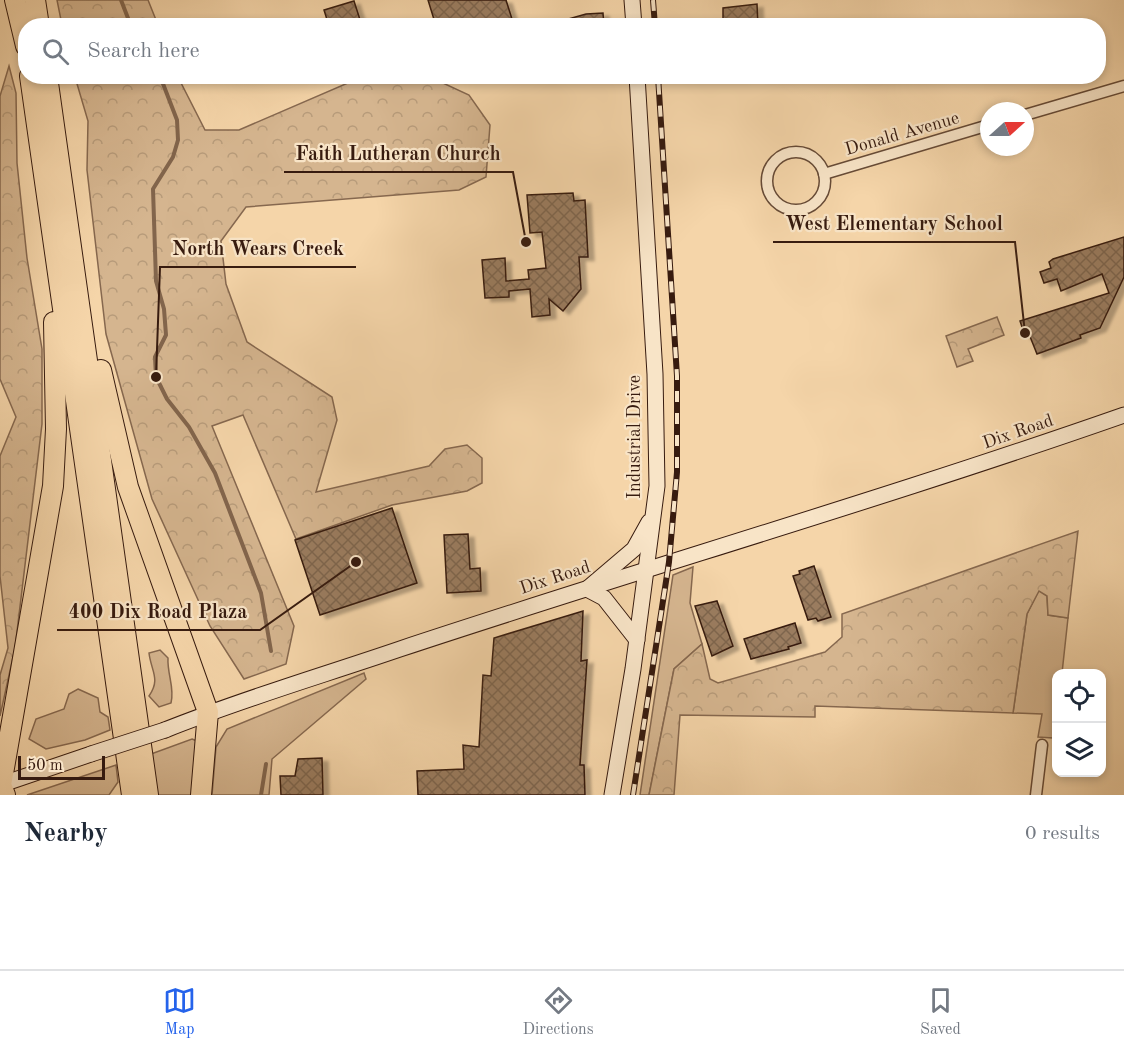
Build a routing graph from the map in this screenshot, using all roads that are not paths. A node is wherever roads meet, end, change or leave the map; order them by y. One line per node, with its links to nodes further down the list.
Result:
1 (15, 0): 4 (highway)
2 (35, 0): 5 (highway)
3 (632, 0): 6 (main road)
4 (19, 18)
5 (38, 18)
6 (633, 18)
7 (31, 84): 14 (highway)
8 (48, 84): 15 (highway)
9 (637, 84): 17 (main road, Industrial Drive)
10 (1124, 86): 11 (street)
11 (1034, 112)
12 (980, 129): 13 (street, Donald Avenue)
13 (824, 174): 13 (street)
14 (52, 217): 23 (highway); 25 (highway)
15 (71, 242): 21 (highway); 26 (highway)
16 (1124, 415): 18 (main road, Dix Road)
17 (653, 515): 18 (main road, Industrial Drive); 19 (main road)
18 (646, 569): 19 (main road, Dix Road); 20 (main road, Industrial Drive)
19 (587, 589): 20 (main road); 21 (main road, Dix Road)
20 (637, 640): 28 (main road, Industrial Drive)
21 (208, 712): 23 (main road, Dix Road, bridge); 27 (highway)
22 (1042, 745): 29 (street)
23 (0, 785): 24 (highway)
24 (5, 795)
25 (132, 795)
26 (148, 795)
27 (201, 795)
28 (612, 795)
29 (1036, 795)

